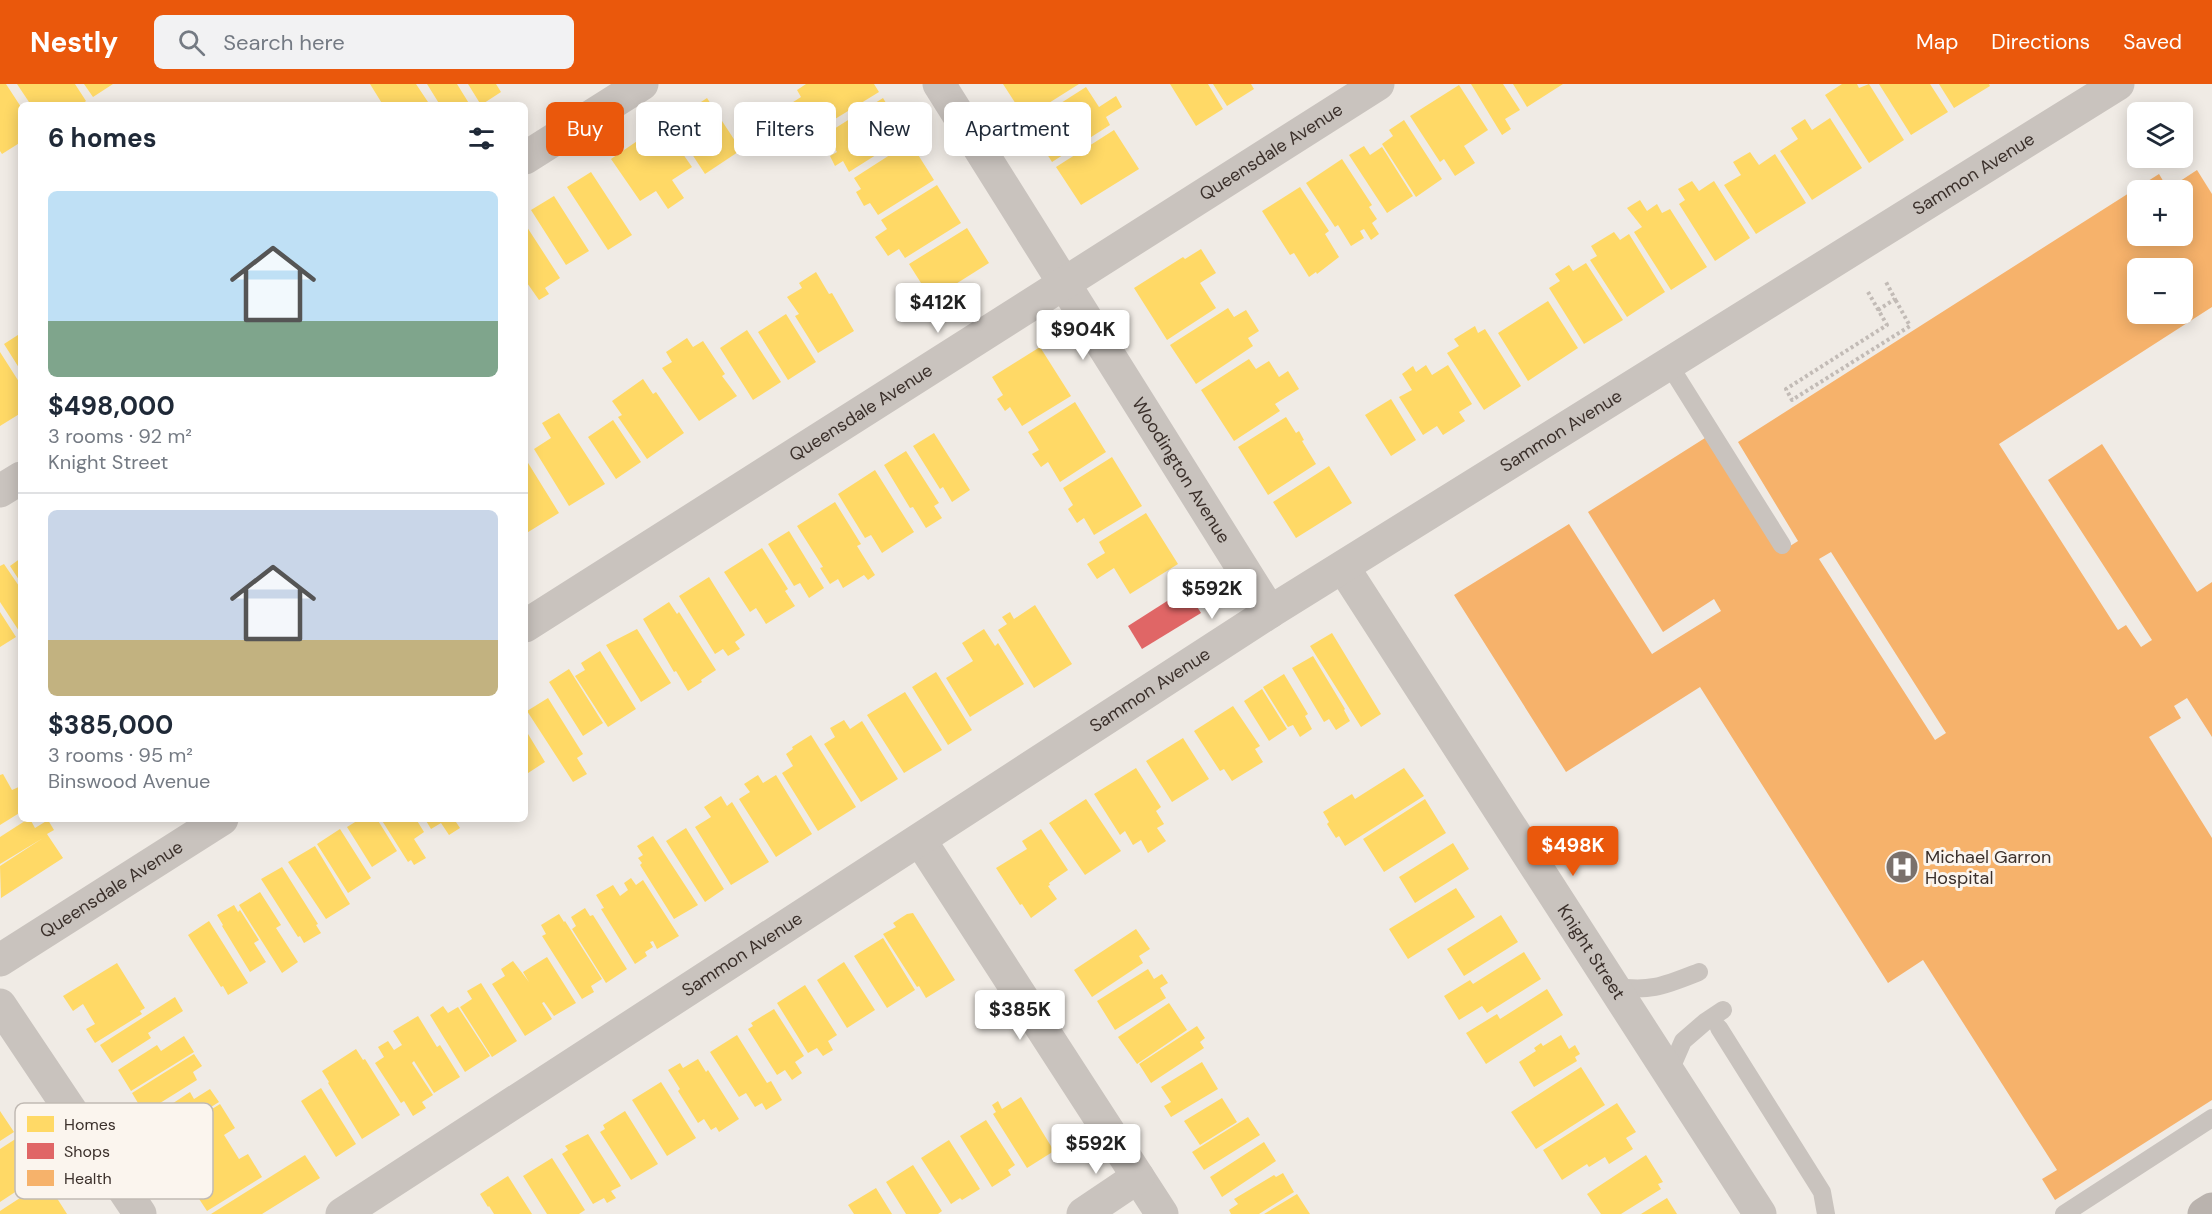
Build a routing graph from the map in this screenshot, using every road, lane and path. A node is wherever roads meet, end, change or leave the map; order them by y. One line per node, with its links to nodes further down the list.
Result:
1 (642, 84): 5 (street)
2 (939, 84): 7 (street, Woodington Avenue)
3 (1378, 84): 7 (street, Queensdale Avenue)
4 (2118, 84): 11 (street, Sammon Avenue)
5 (528, 156)
6 (1886, 282): 9 (path)
7 (1065, 283): 16 (street, Woodington Avenue); 17 (street, Queensdale Avenue)
8 (1868, 292): 10 (path)
9 (1895, 299): 10 (path); 10 (path)
10 (1878, 310)
11 (1668, 363): 14 (lane); 15 (street, Sammon Avenue)
12 (18, 480): 13 (street)
13 (0, 491)
14 (1782, 545)
15 (1343, 567): 16 (street, Sammon Avenue); 22 (street, Knight Street)
16 (1270, 612): 19 (street, Sammon Avenue)
17 (528, 624)
18 (217, 822): 20 (street, Queensdale Avenue)
19 (920, 840): 27 (street); 31 (street, Sammon Avenue)
20 (0, 960)
21 (1699, 972): 22 (lane)
22 (1613, 986): 24 (street, Knight Street)
23 (0, 1005): 25 (street)
24 (1669, 1072): 34 (street, Knight Street); 35 (lane)
25 (66, 1103)
26 (2212, 1118): 36 (lane)
27 (1138, 1177): 32 (street); 33 (street)
28 (130, 1199): 30 (street)
29 (2212, 1209): 37 (street)
30 (140, 1214)
31 (342, 1214)
32 (1083, 1214)
33 (1162, 1214)
34 (1760, 1214)
35 (1826, 1214)
36 (2064, 1214)
37 (2204, 1214)

